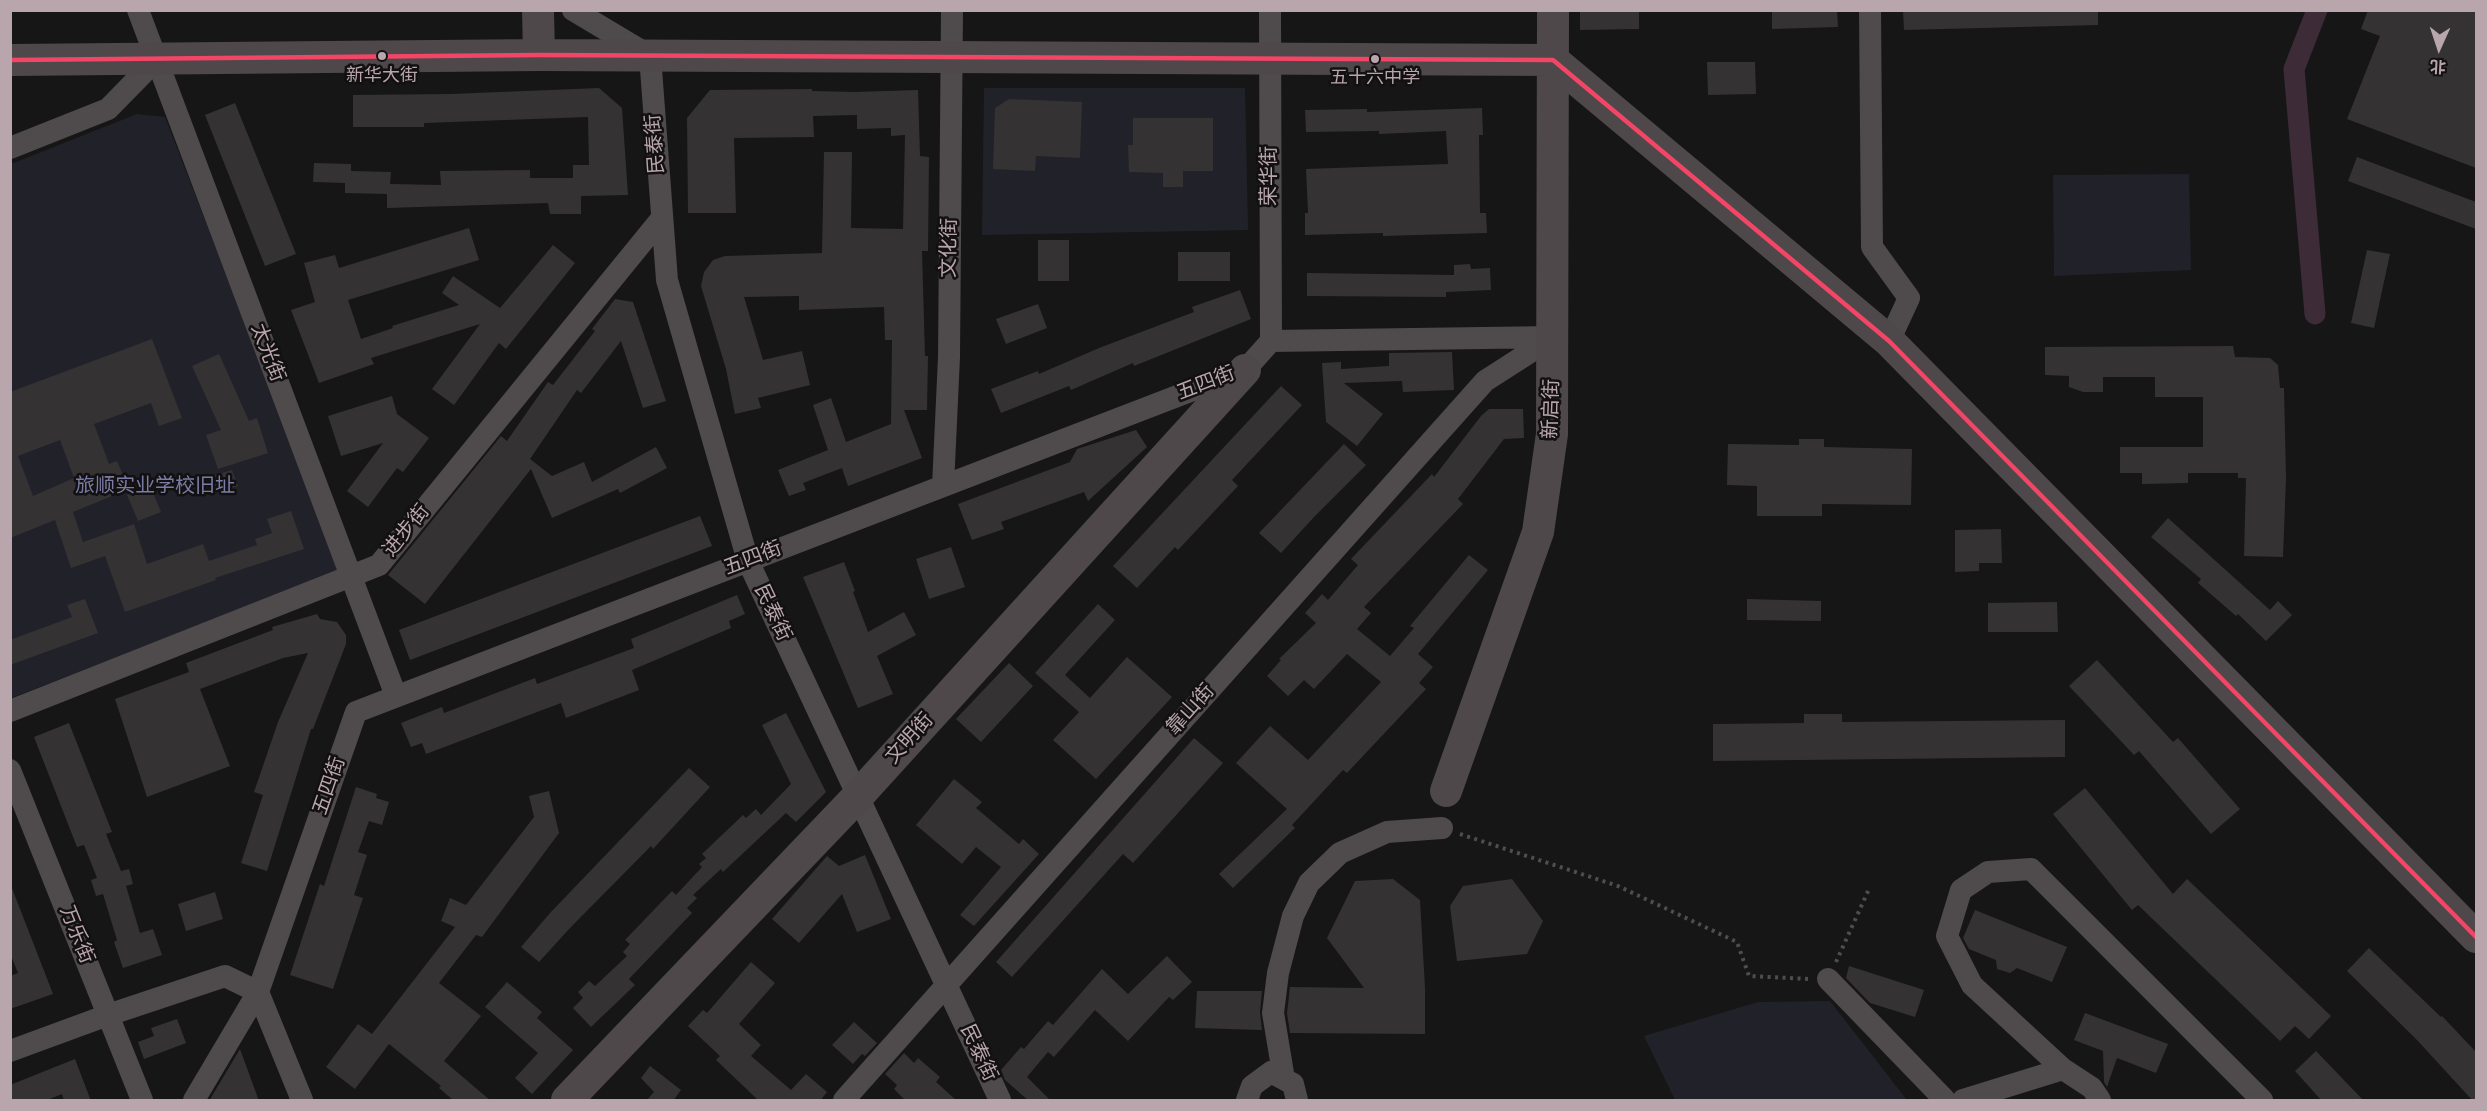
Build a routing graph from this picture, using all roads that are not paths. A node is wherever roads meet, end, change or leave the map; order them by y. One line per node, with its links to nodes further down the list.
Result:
1 (138, 10): 11 (street, 太光街)
2 (538, 10): 8 (street)
3 (573, 10): 9 (street)
4 (952, 10): 10 (street, 文化街)
5 (1270, 10): 12 (street, 荣华街)
6 (1553, 10): 14 (street, 新启街)
7 (1870, 10): 19 (street)
8 (539, 55): 9 (street); 11 (street)
9 (650, 56): 10 (street); 16 (street, 民泰街)
10 (951, 57): 12 (street); 21 (street, 文化街)
11 (157, 59): 13 (street); 15 (street); 23 (street, 太光街)
12 (1270, 59): 14 (street); 18 (street, 荣华街)
13 (10, 60)
14 (1553, 60): 17 (street, 新启街); 19 (street)
15 (10, 148)
16 (662, 218): 22 (street, 民泰街); 23 (street, 进步街)
17 (1553, 337): 18 (street); 27 (street, 新启街); 32 (street, 靠山街)
18 (1271, 341): 20 (street, 五四街)
19 (1889, 341): 30 (street)
20 (1245, 369): 21 (street, 五四街); 28 (street, 文明街)
21 (943, 486): 22 (street, 五四街)
22 (748, 561): 24 (street, 五四街); 28 (street, 民泰街)
23 (351, 577): 24 (street, 太光街); 25 (street, 进步街)
24 (396, 696): 33 (street, 五四街)
25 (10, 711)
26 (10, 770): 34 (street, 万乐街)
27 (1446, 791)
28 (858, 796): 32 (street, 民泰街); 41 (street, 文明街)
29 (1442, 828): 37 (street)
30 (2476, 938)
31 (1828, 979): 46 (street)
32 (947, 985): 42 (street, 靠山街); 43 (street, 民泰街)
33 (258, 992): 34 (street); 39 (street, 五四街); 40 (street)
34 (108, 1015): 35 (street); 38 (street, 万乐街)
35 (10, 1051)
36 (2063, 1068): 47 (street); 48 (street); 49 (street)
37 (1284, 1079): 44 (street); 45 (street)
38 (142, 1101)
39 (194, 1101)
40 (302, 1101)
41 (567, 1101)
42 (844, 1101)
43 (1000, 1101)
44 (1247, 1101)
45 (1297, 1101)
46 (1945, 1101)
47 (1963, 1101)
48 (2100, 1101)
49 (2262, 1101)

